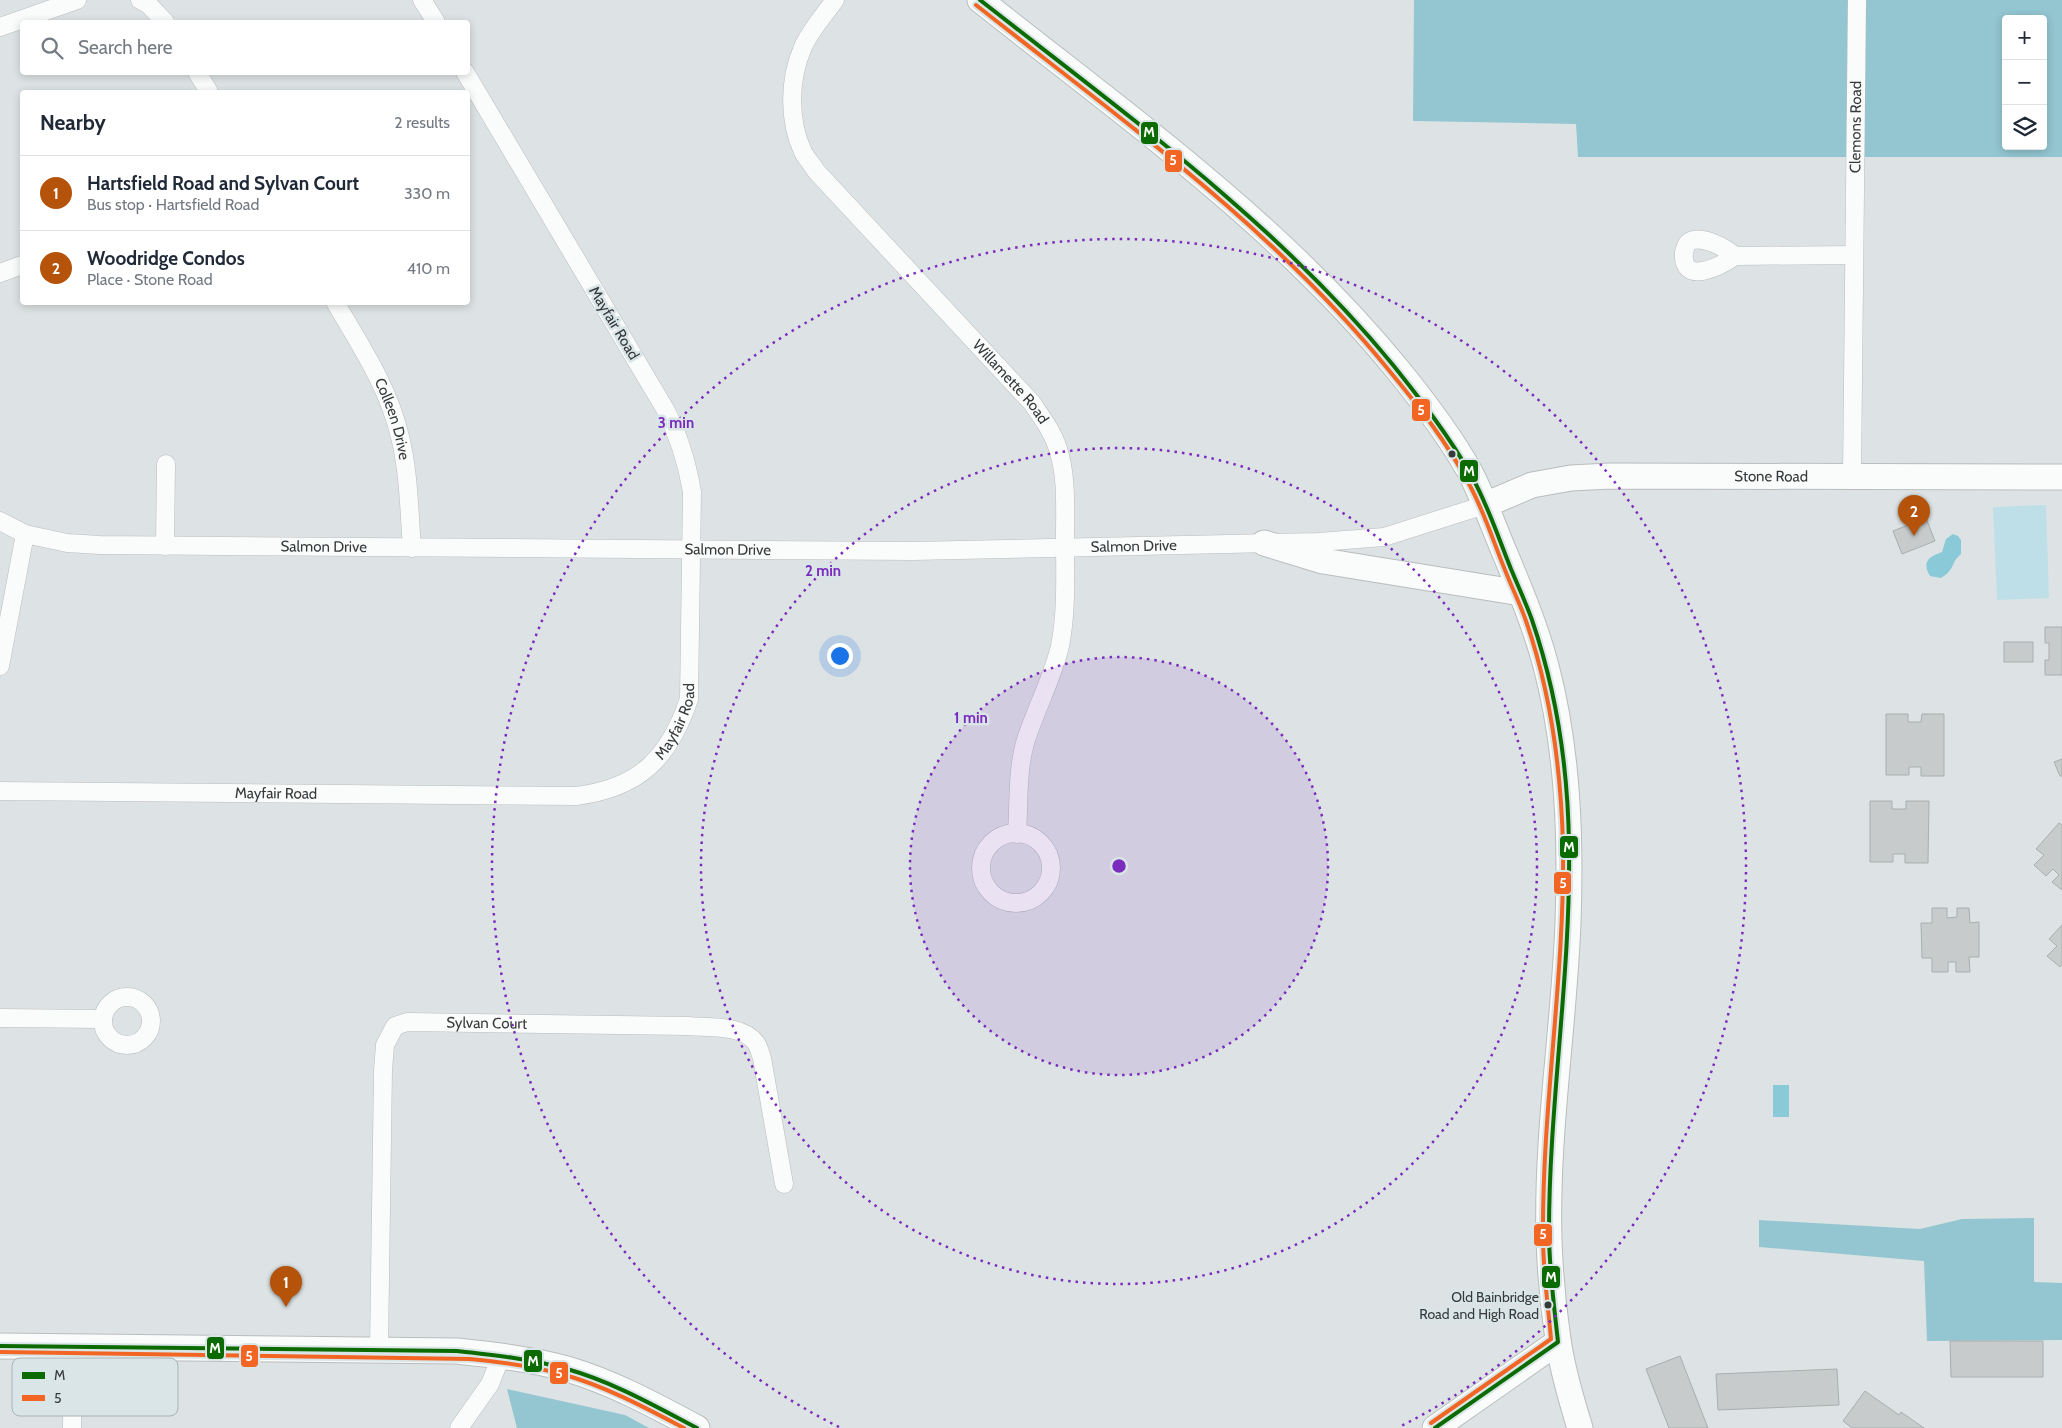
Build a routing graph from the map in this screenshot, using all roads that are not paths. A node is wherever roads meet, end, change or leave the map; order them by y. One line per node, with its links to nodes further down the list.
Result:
1 (77, 0): 9 (street)
2 (422, 0): 8 (street)
3 (835, 0): 27 (street, Willamette Road)
4 (980, 0): 21 (main road)
5 (1857, 0): 13 (street, Clemons Road)
6 (144, 3): 7 (street)
7 (163, 20)
8 (435, 20)
9 (0, 27)
10 (199, 75): 12 (street)
11 (467, 75): 28 (street, Mayfair Road)
12 (208, 90)
13 (1854, 255): 14 (street); 19 (street, Clemons Road)
14 (1735, 256)
15 (20, 266): 16 (street)
16 (0, 273)
17 (337, 305): 26 (street, Colleen Drive)
18 (166, 464): 25 (street)
19 (1852, 476): 20 (main road, Stone Road); 21 (main road, Stone Road)
20 (2062, 477)
21 (1485, 506): 24 (street, Salmon Drive); 29 (main road)
22 (0, 521): 23 (street, Salmon Drive)
23 (25, 534): 25 (street, Salmon Drive); 30 (street)
24 (1264, 543): 27 (street, Salmon Drive); 29 (main road)
25 (165, 546): 26 (street, Salmon Drive)
26 (412, 548): 28 (street, Salmon Drive)
27 (1065, 548): 28 (street, Salmon Drive); 32 (street, Willamette Road)
28 (691, 550): 31 (street, Mayfair Road)
29 (1521, 593): 36 (main road)
30 (0, 666)
31 (0, 791)
32 (1017, 834)
33 (0, 1018): 34 (street)
34 (103, 1019)
35 (784, 1184): 39 (street, Sylvan Court)
36 (1558, 1342): 44 (main road); 45 (main road)
37 (0, 1346): 38 (main road)
38 (73, 1347): 39 (main road); 41 (street)
39 (379, 1350): 40 (main road)
40 (501, 1356): 42 (street); 43 (main road)
41 (73, 1358)
42 (459, 1428)
43 (697, 1428)
44 (1435, 1428)
45 (1580, 1428)

